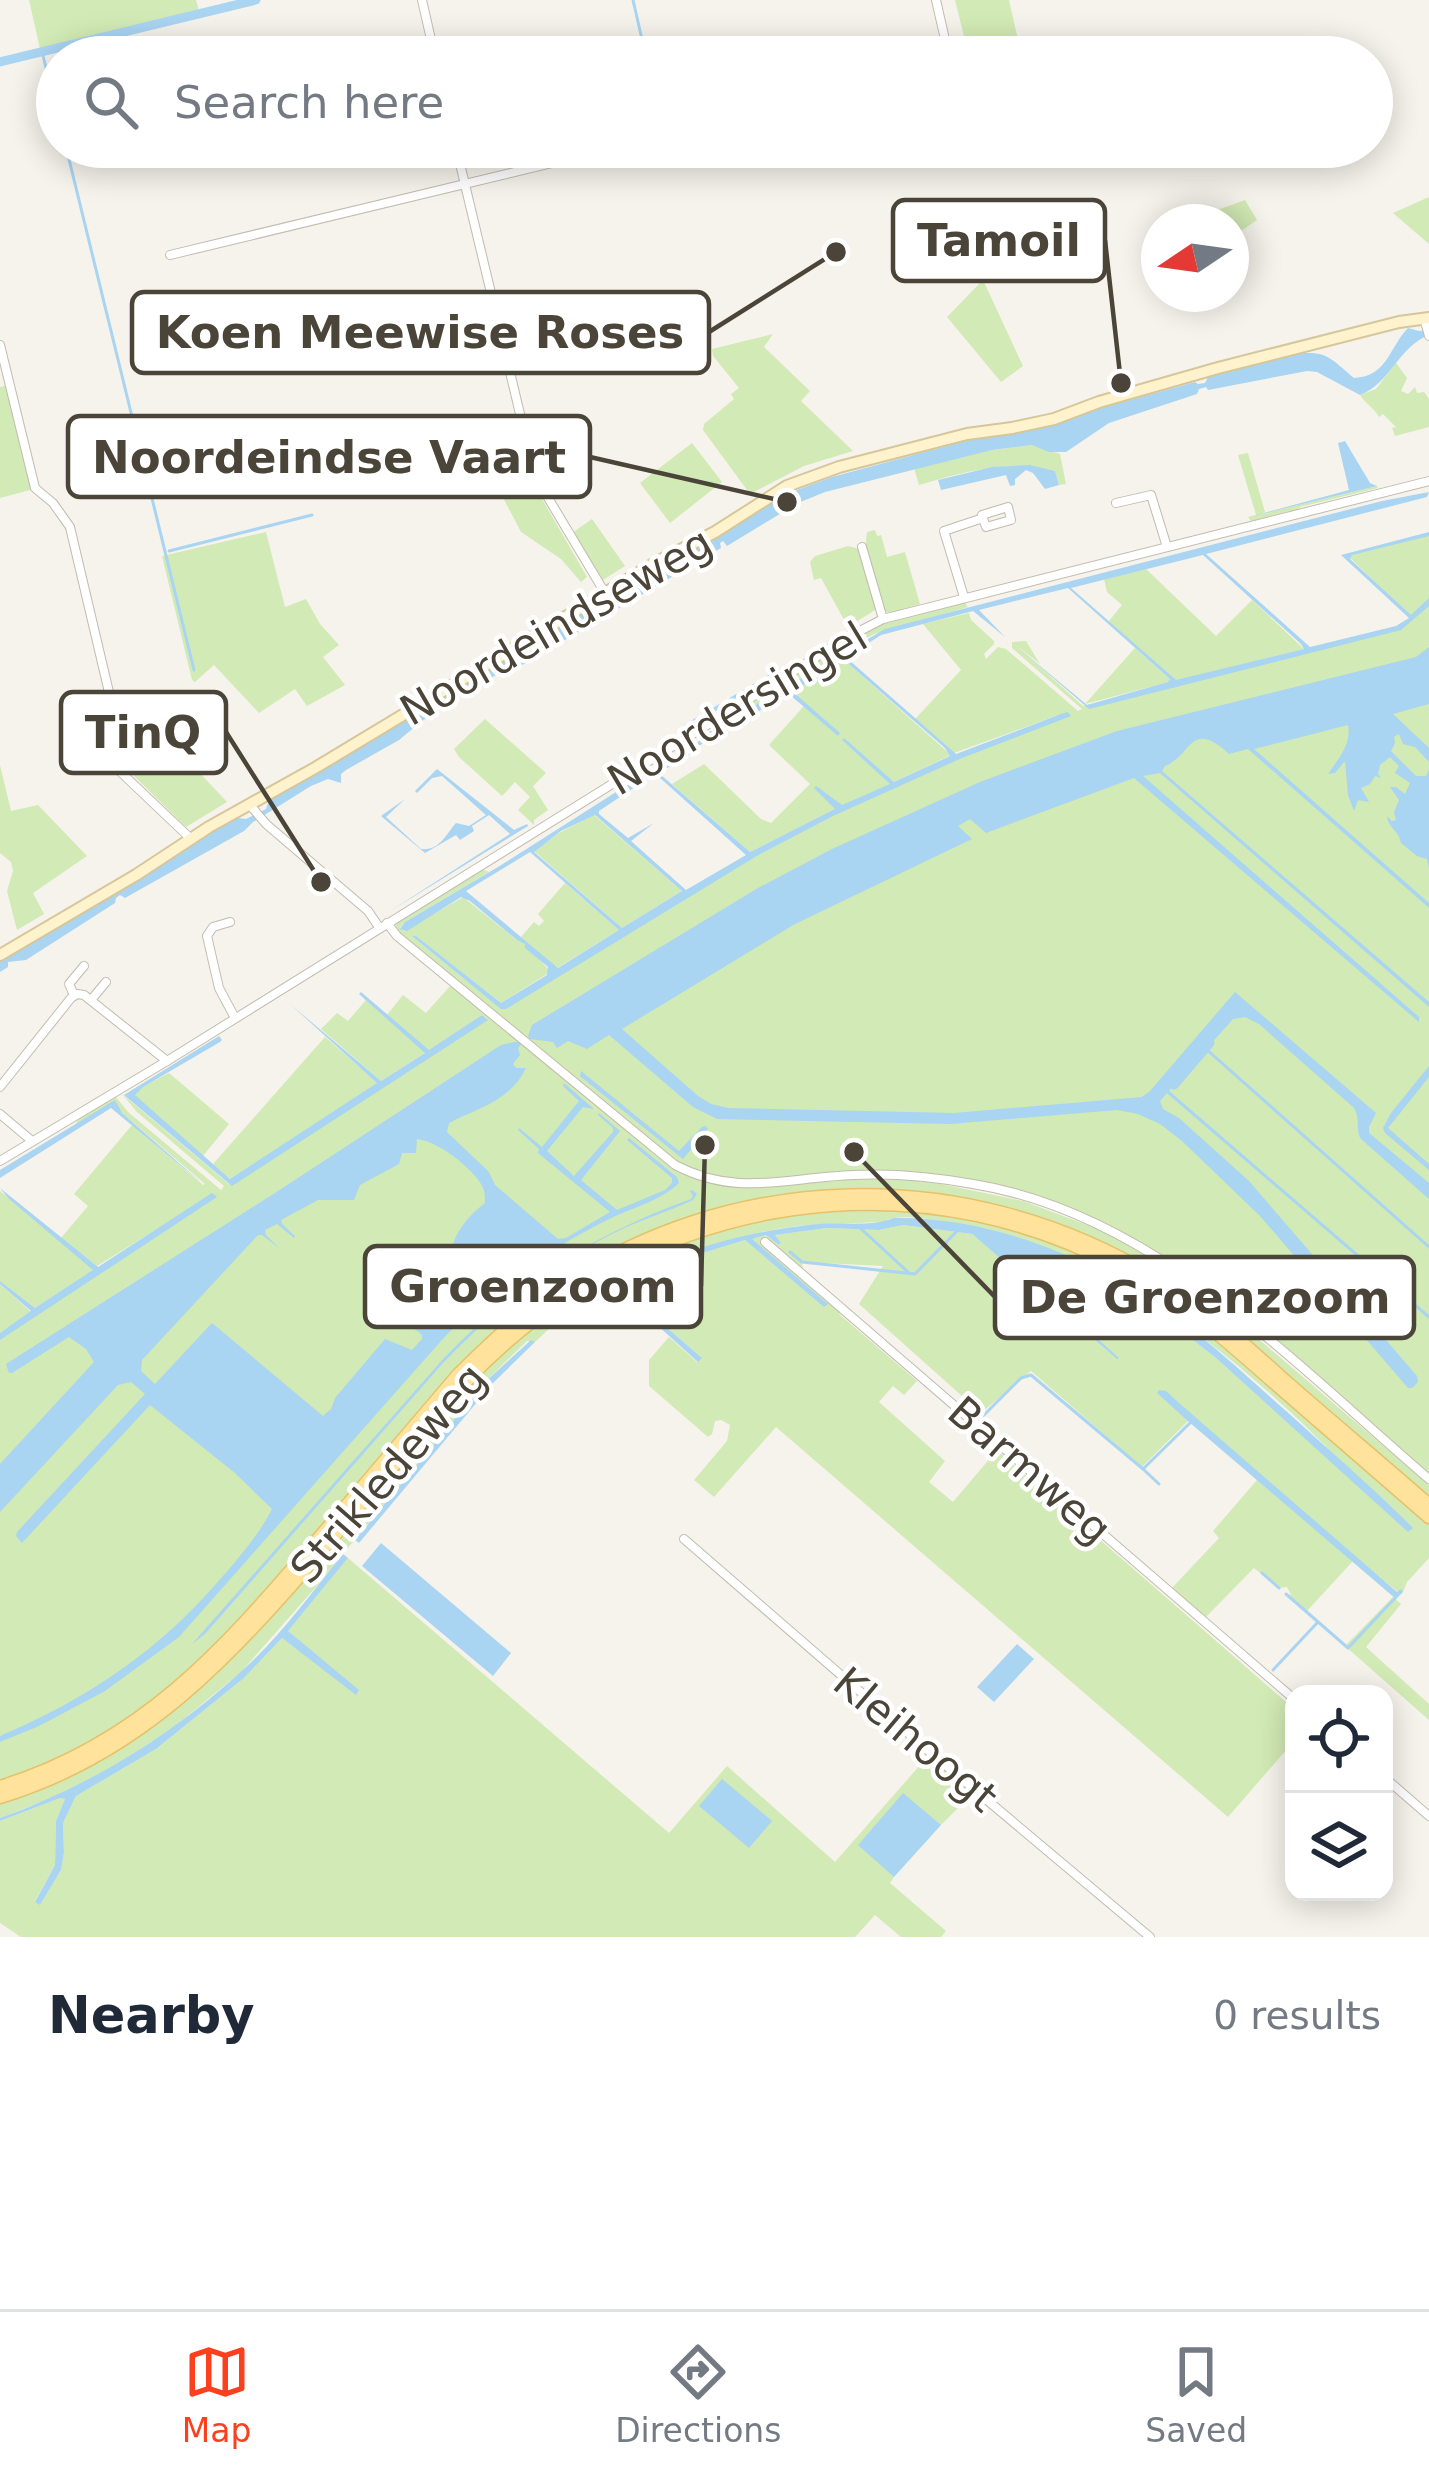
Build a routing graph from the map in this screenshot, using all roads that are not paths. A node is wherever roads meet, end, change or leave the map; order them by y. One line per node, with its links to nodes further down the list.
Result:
1 (422, 0): 3 (street)
2 (936, 0): 4 (street)
3 (430, 36)
4 (944, 36)
5 (461, 168): 7 (street)
6 (528, 168): 7 (street)
7 (464, 183): 8 (street); 16 (street)
8 (170, 255)
9 (1427, 328): 16 (street, Noordeindseweg)
10 (0, 345): 20 (street)
11 (1429, 481): 15 (street, Noordersingel)
12 (1116, 503): 15 (street)
13 (983, 518): 17 (street)
14 (862, 547): 18 (street)
15 (1167, 548): 17 (street, Noordersingel)
16 (604, 593): 19 (street, Noordeindseweg)
17 (964, 597): 18 (street, Noordersingel)
18 (883, 619): 22 (street, Noordersingel)
19 (255, 812): 20 (street, Noordeindseweg); 22 (street)
20 (187, 836): 23 (street, Noordeindseweg)
21 (230, 922): 28 (street)
22 (383, 925): 28 (street, Noordersingel); 35 (street)
23 (0, 955)
24 (84, 966): 26 (street)
25 (106, 982): 27 (street)
26 (74, 995): 27 (street); 30 (street)
27 (91, 1000): 29 (street)
28 (235, 1018): 29 (street, Noordersingel)
29 (167, 1060): 32 (street, Noordersingel)
30 (0, 1087)
31 (0, 1114): 32 (street)
32 (32, 1141): 33 (street, Noordersingel)
33 (0, 1161)
34 (765, 1242): 39 (street, Barmweg)
35 (1429, 1479)
36 (1429, 1505): 41 (main road, Strikledeweg)
37 (1429, 1517): 42 (main road, Strikledeweg)
38 (683, 1539): 44 (street, Kleihoogt)
39 (1285, 1691)
40 (1393, 1785): 43 (street)
41 (0, 1787)
42 (0, 1797)
43 (1429, 1816)
44 (1150, 1937)

